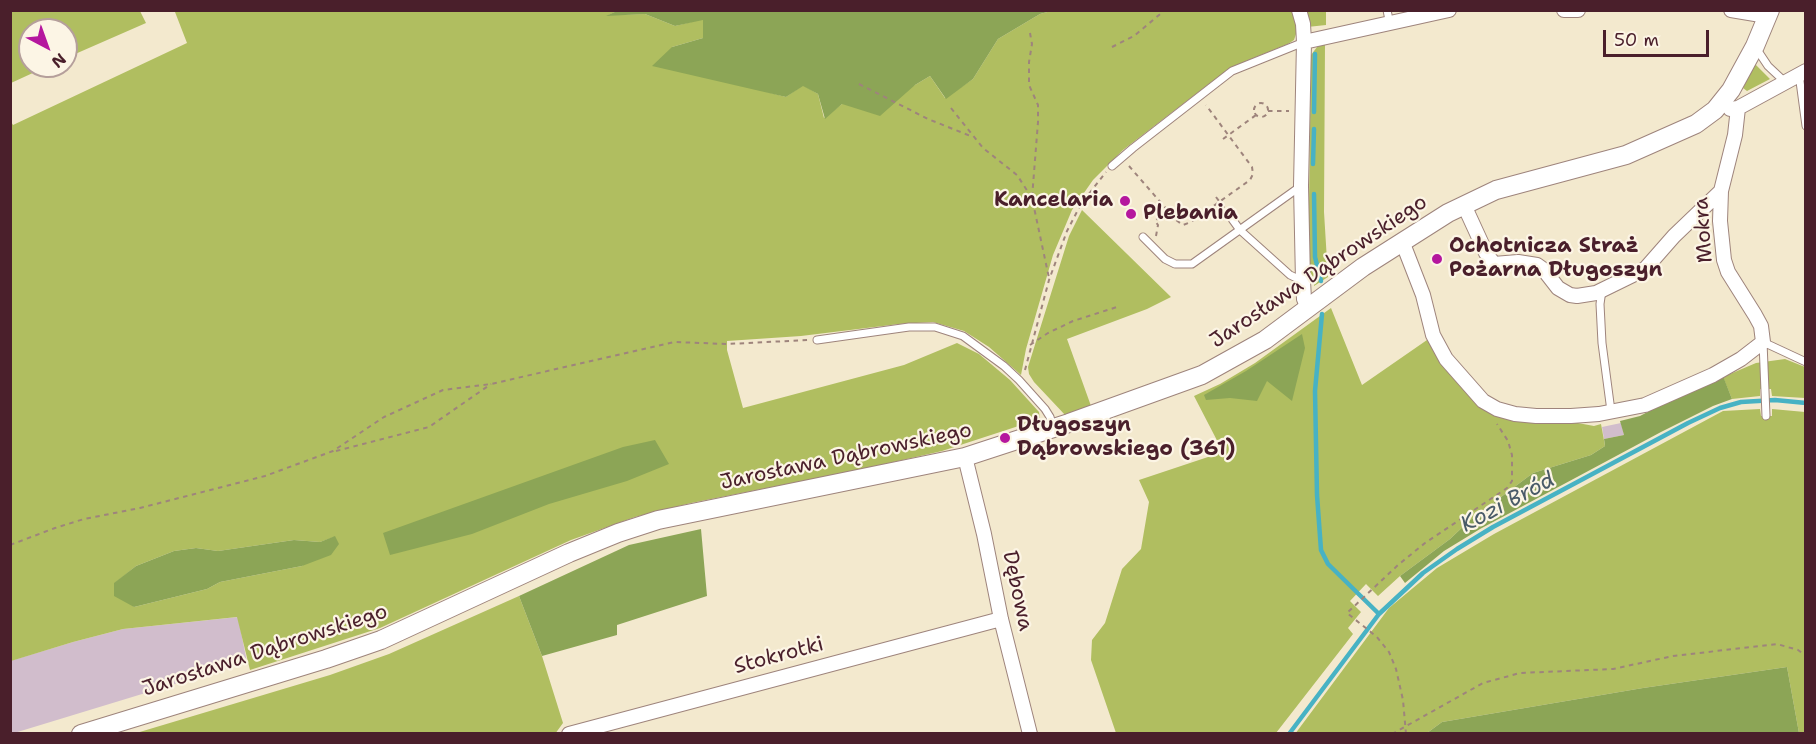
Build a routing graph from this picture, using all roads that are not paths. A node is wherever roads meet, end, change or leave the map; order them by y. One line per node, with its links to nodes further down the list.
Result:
1 (1299, 10): 9 (street)
2 (1387, 10): 8 (lane)
3 (1449, 10): 8 (street)
4 (1564, 10): 5 (street)
5 (1578, 10)
6 (1731, 10): 7 (street)
7 (1768, 13): 10 (street, Jarosława Dąbrowskiego)
8 (1390, 25): 9 (street)
9 (1304, 42): 16 (lane); 17 (street)
10 (1755, 46): 12 (lane); 14 (street, Jarosława Dąbrowskiego)
11 (1802, 73): 12 (street); 15 (lane)
12 (1785, 82): 13 (street)
13 (1738, 108): 14 (street); 18 (street, Mokra)
14 (1715, 110): 19 (street, Jarosława Dąbrowskiego)
15 (1806, 126)
16 (1112, 166)
17 (1301, 186): 21 (lane); 24 (street)
18 (1721, 191): 25 (street); 28 (street, Mokra)
19 (1464, 205): 23 (street, Jarosława Dąbrowskiego); 25 (street)
20 (1232, 219): 21 (lane)
21 (1240, 230): 22 (lane); 24 (lane)
22 (1143, 237)
23 (1402, 241): 26 (street, Jarosława Dąbrowskiego); 30 (street)
24 (1303, 281): 26 (street)
25 (1602, 290): 30 (lane)
26 (1308, 309): 32 (street, Jarosława Dąbrowskiego)
27 (817, 340): 32 (lane)
28 (1763, 342): 29 (lane); 30 (street); 31 (lane)
29 (1806, 362)
30 (1611, 411)
31 (1766, 416)
32 (1053, 428): 33 (street, Jarosława Dąbrowskiego)
33 (965, 457): 34 (street, Dębowa); 35 (street, Jarosława Dąbrowskiego)
34 (1001, 619): 36 (street, Stokrotki); 37 (street, Dębowa)
35 (81, 734)
36 (568, 734)
37 (1030, 734)

